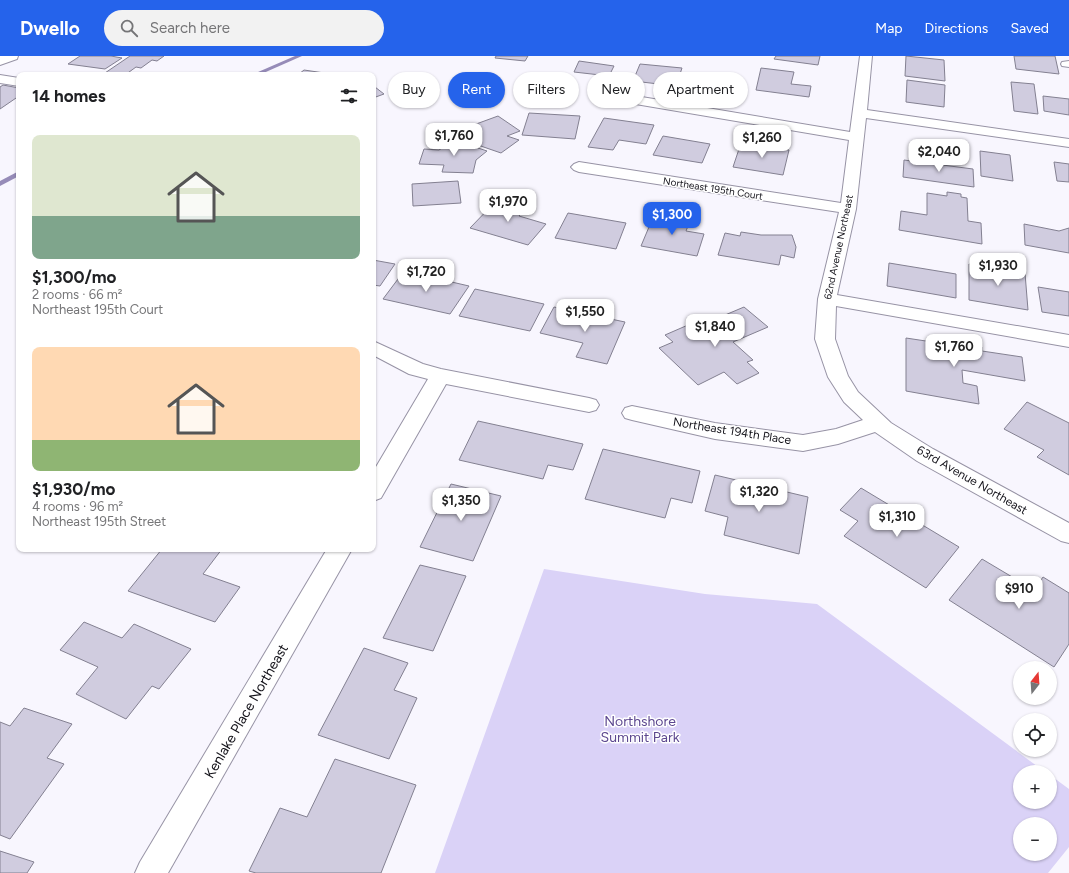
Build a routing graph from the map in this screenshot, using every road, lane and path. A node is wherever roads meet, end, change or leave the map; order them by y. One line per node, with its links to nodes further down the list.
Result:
1 (12, 56): 3 (street)
2 (866, 56): 7 (street, 62nd Avenue Northeast)
3 (0, 61)
4 (0, 79): 5 (street)
5 (16, 82)
6 (645, 102): 8 (street)
7 (859, 114): 8 (street, 62nd Avenue Northeast); 9 (street)
8 (856, 137): 11 (street, 62nd Avenue Northeast)
9 (1069, 143)
10 (579, 167): 11 (street, Northeast 195th Court)
11 (848, 209): 12 (street, 62nd Avenue Northeast)
12 (827, 299): 13 (street); 18 (street, 62nd Avenue Northeast)
13 (1069, 341)
14 (376, 349): 15 (street)
15 (440, 376): 16 (street); 19 (street)
16 (589, 405)
17 (632, 413): 18 (street, Northeast 194th Place)
18 (877, 423): 20 (street, 63rd Avenue Northeast)
19 (376, 487)
20 (1069, 534)
21 (338, 552): 22 (street, Kenlake Place Northeast)
22 (151, 873)

